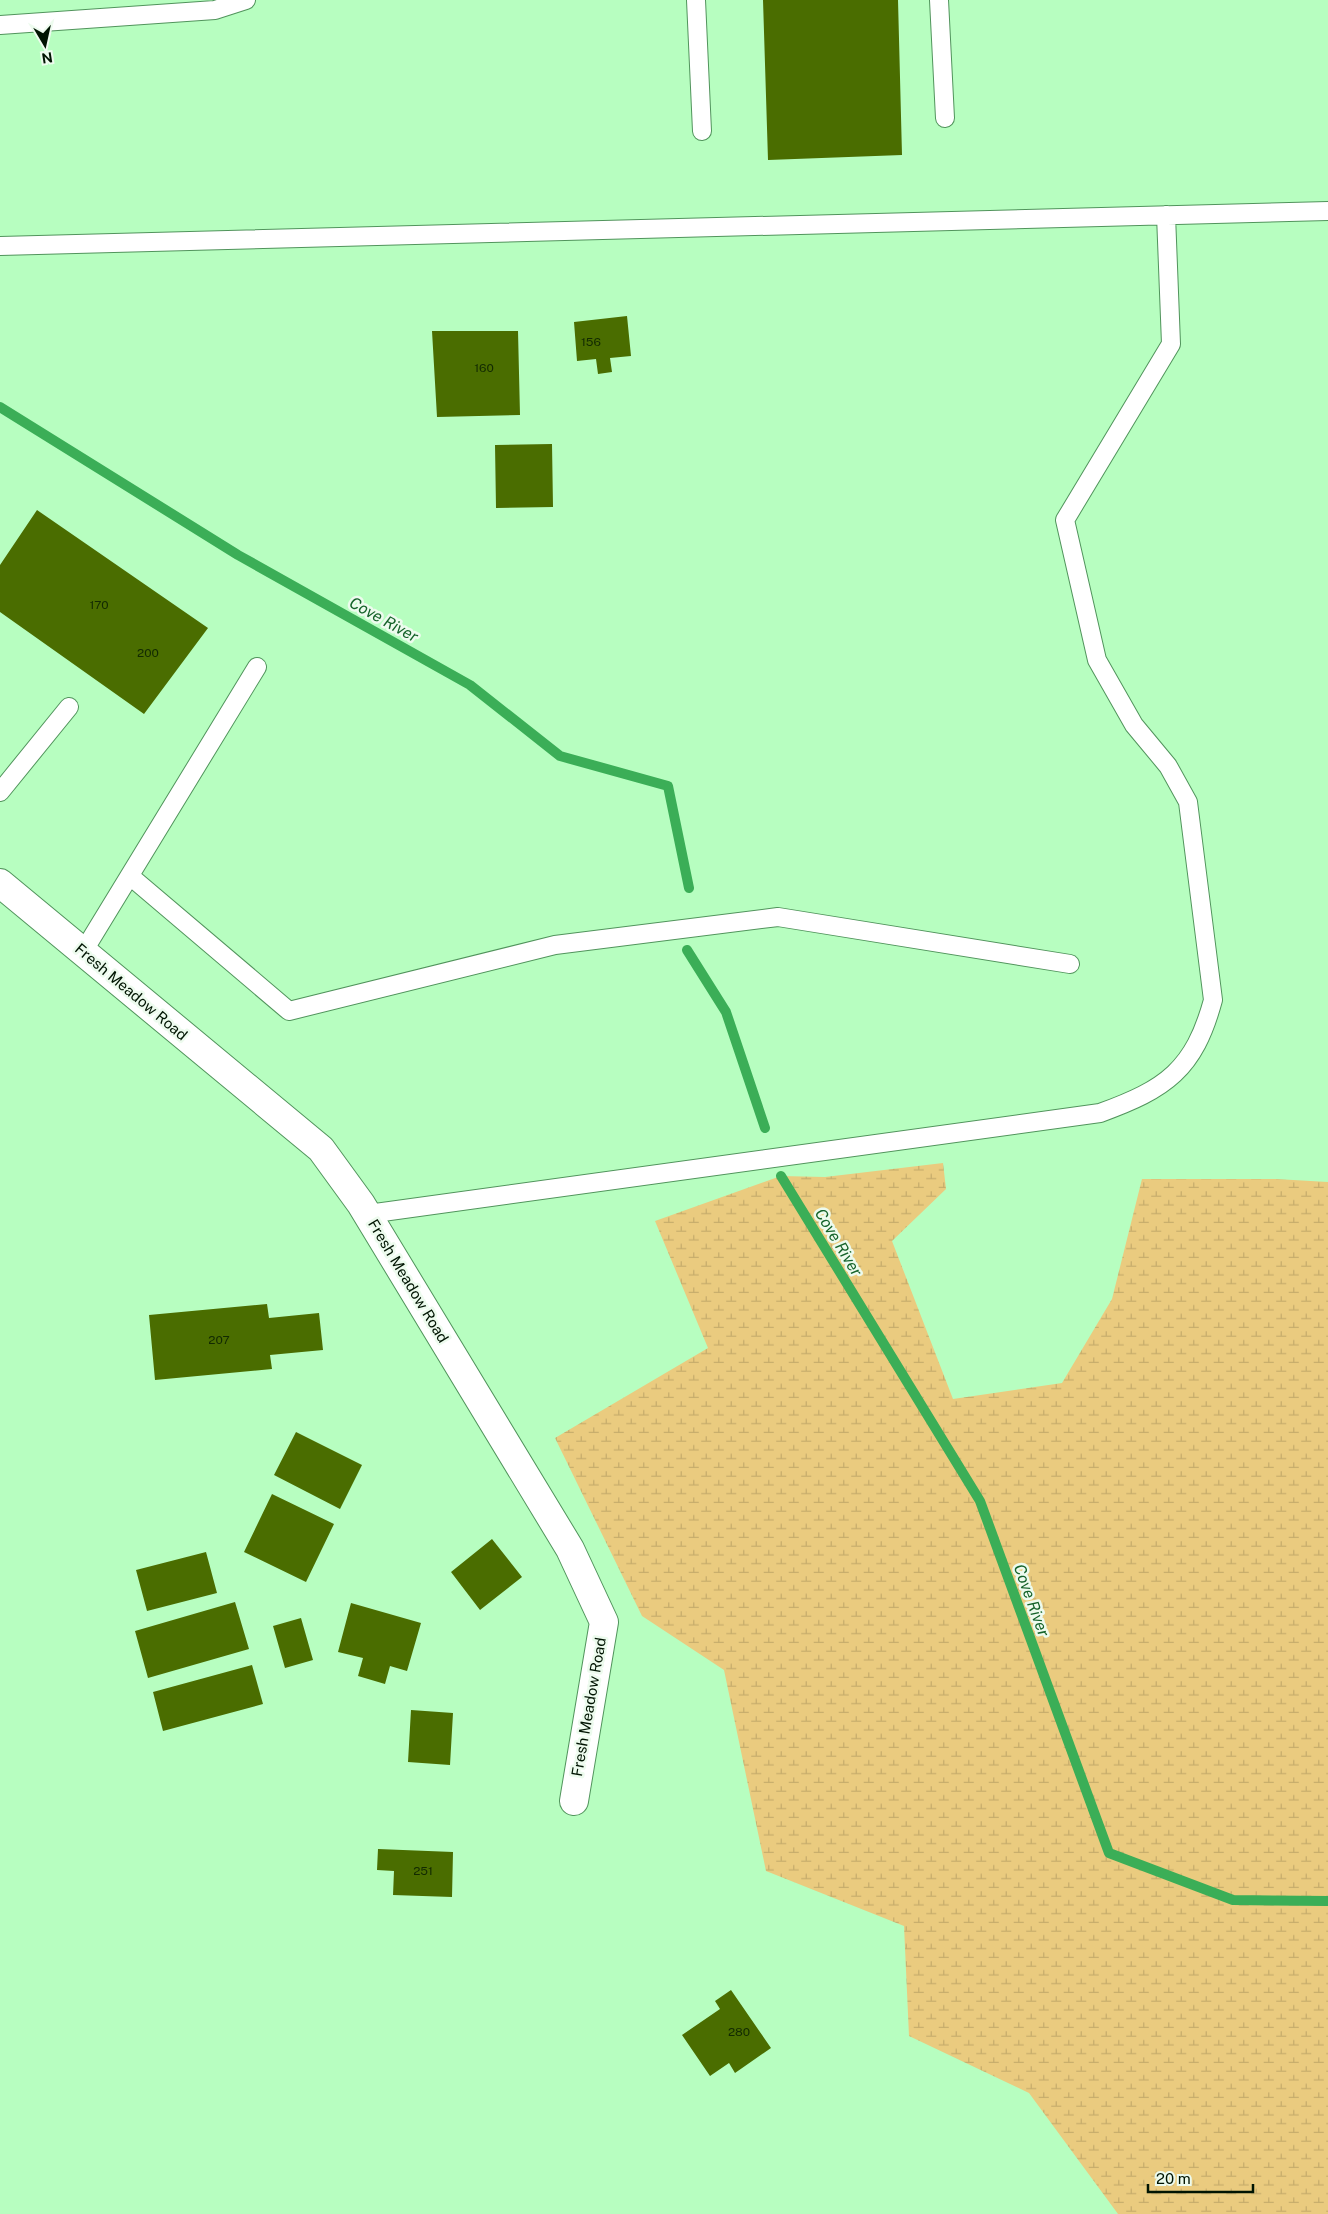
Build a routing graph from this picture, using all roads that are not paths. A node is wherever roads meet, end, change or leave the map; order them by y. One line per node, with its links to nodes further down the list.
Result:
1 (246, 0): 4 (lane)
2 (696, 0): 6 (lane)
3 (939, 0): 5 (lane)
4 (0, 25)
5 (945, 118)
6 (702, 131)
7 (1328, 211): 8 (lane)
8 (1166, 215): 9 (lane); 17 (lane)
9 (0, 246)
10 (257, 667): 13 (lane)
11 (69, 707): 12 (lane)
12 (0, 792)
13 (130, 876): 15 (lane); 16 (lane)
14 (0, 883): 15 (street, Fresh Meadow Road)
15 (83, 952): 17 (street, Fresh Meadow Road)
16 (1070, 964)
17 (368, 1214): 18 (street, Fresh Meadow Road)
18 (574, 1802)

